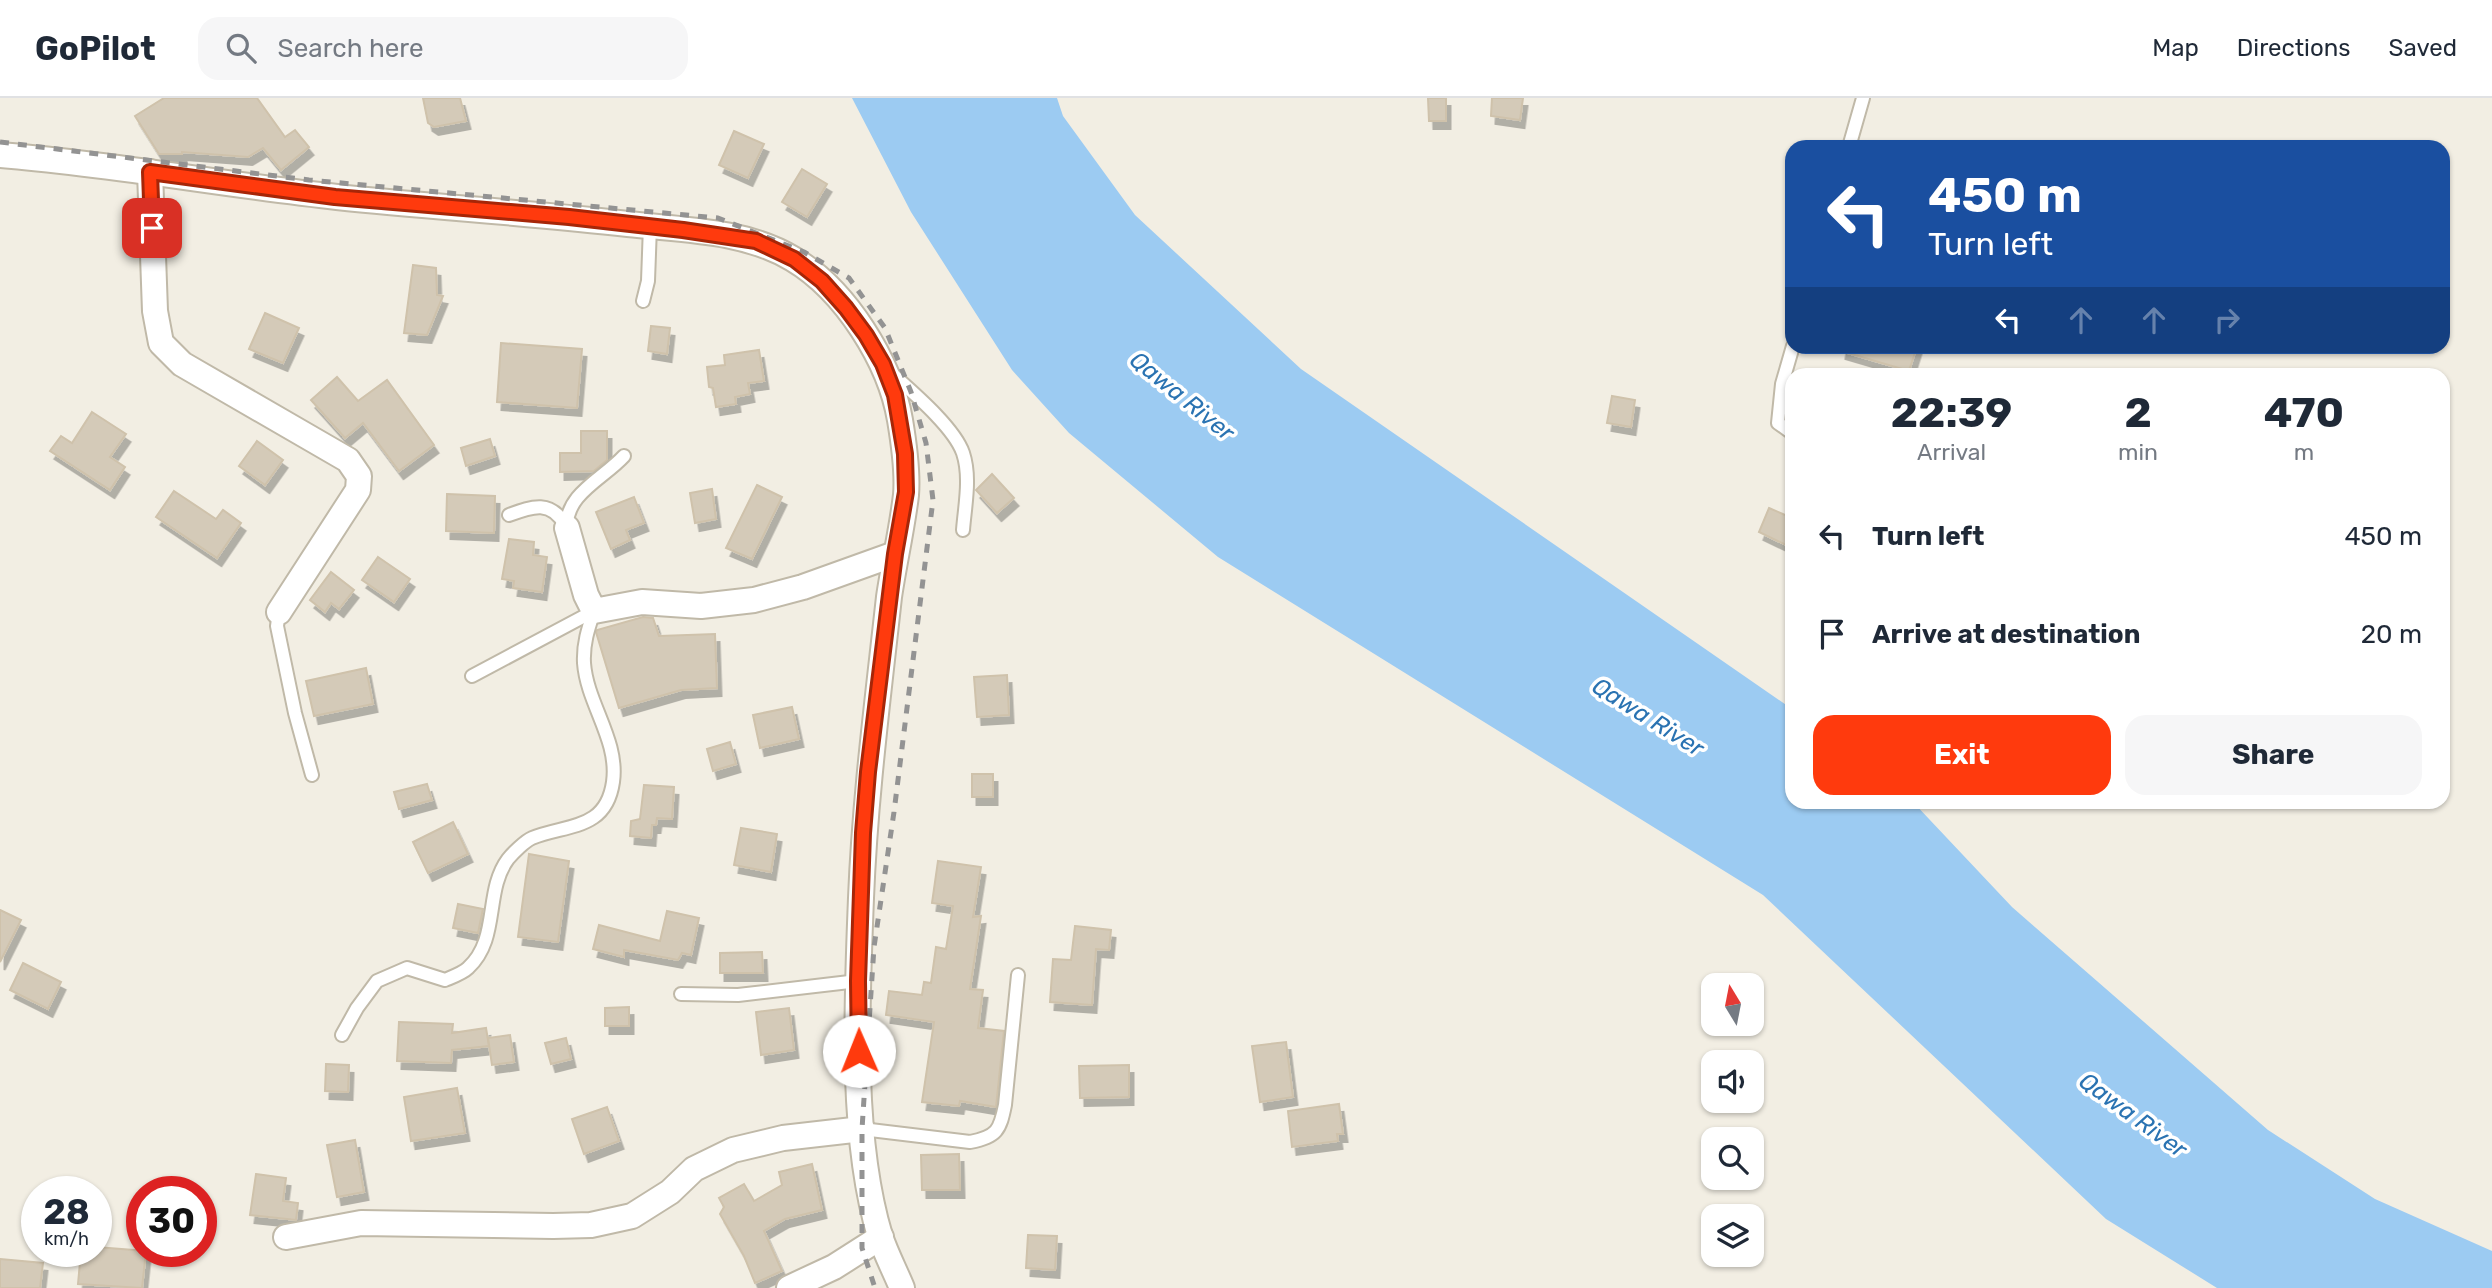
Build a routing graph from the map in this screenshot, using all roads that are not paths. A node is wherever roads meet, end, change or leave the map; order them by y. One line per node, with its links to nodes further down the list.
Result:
1 (1863, 98): 2 (lane)
2 (1851, 140)
3 (0, 155): 4 (street)
4 (150, 172): 5 (street); 16 (street)
5 (650, 226): 6 (lane); 7 (street)
6 (643, 301)
7 (883, 364): 13 (lane); 14 (street)
8 (1785, 374): 9 (lane)
9 (1785, 428)
10 (624, 456): 12 (lane)
11 (509, 516): 12 (lane)
12 (567, 528): 15 (street)
13 (963, 530)
14 (895, 554): 15 (street); 20 (street)
15 (594, 611): 17 (lane); 22 (lane)
16 (279, 612): 18 (lane)
17 (472, 676)
18 (312, 775)
19 (1018, 975): 23 (lane)
20 (858, 981): 21 (lane); 23 (street)
21 (681, 994)
22 (342, 1035)
23 (862, 1129): 24 (street); 25 (street)
24 (286, 1237)
25 (881, 1237): 26 (street); 27 (street)
26 (789, 1288)
27 (902, 1288)

